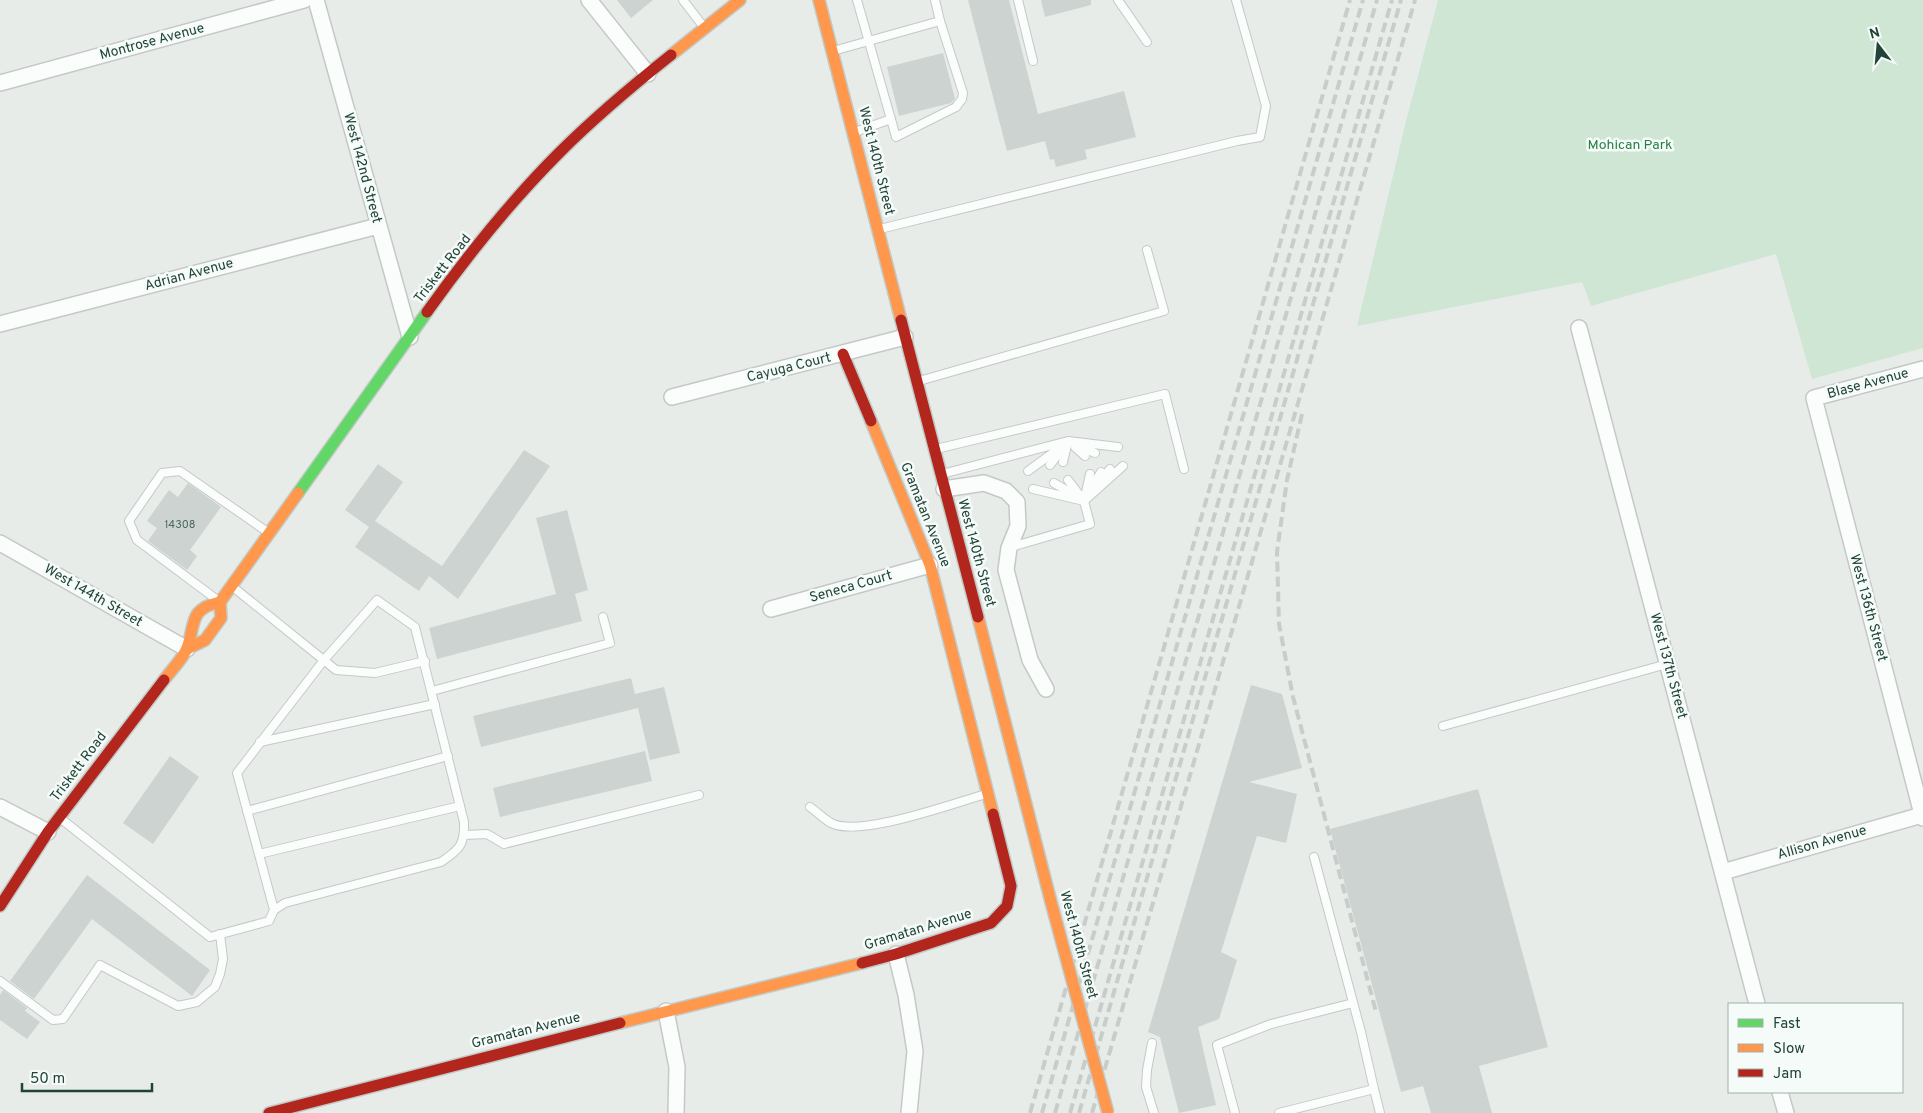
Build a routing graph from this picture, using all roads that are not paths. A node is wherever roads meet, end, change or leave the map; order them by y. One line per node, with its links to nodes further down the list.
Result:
1 (304, 0): 19 (street, Montrose Avenue)
2 (316, 0): 22 (street, West 142nd Street)
3 (589, 0): 18 (street)
4 (683, 0): 13 (lane)
5 (740, 0): 13 (main road, Triskett Road)
6 (819, 0): 16 (main road, West 140th Street)
7 (857, 0): 14 (lane)
8 (936, 0): 12 (lane)
9 (1018, 0): 17 (lane)
10 (1118, 0): 15 (lane)
11 (1236, 0): 23 (lane)
12 (940, 21): 14 (lane); 20 (lane)
13 (705, 28): 18 (main road, Triskett Road)
14 (868, 41): 16 (lane); 20 (lane)
15 (1148, 42)
16 (832, 51): 21 (main road, West 140th Street)
17 (1033, 61)
18 (648, 74): 27 (main road, Triskett Road)
19 (0, 84)
20 (891, 119): 21 (lane)
21 (853, 133): 23 (main road, West 140th Street)
22 (378, 226): 25 (street, Adrian Avenue); 27 (street, West 142nd Street)
23 (878, 230): 28 (main road, West 140th Street)
24 (1147, 250): 31 (lane)
25 (0, 324)
26 (1579, 328): 66 (street, West 137th Street)
27 (410, 336): 55 (main road, Triskett Road)
28 (906, 338): 29 (street, Cayuga Court); 31 (main road, West 140th Street)
29 (843, 354): 32 (street, Cayuga Court); 58 (main road, Gramatan Avenue)
30 (1923, 369): 33 (street, Blase Avenue)
31 (917, 381): 36 (main road, West 140th Street)
32 (672, 398)
33 (1814, 398): 79 (street, West 136th Street)
34 (1068, 441): 35 (lane); 37 (lane); 38 (lane); 39 (lane); 40 (lane); 41 (lane); 43 (lane); 46 (lane); 50 (lane)
35 (1118, 447)
36 (934, 449): 45 (lane); 50 (main road, West 140th Street)
37 (1106, 450)
38 (1095, 453)
39 (1085, 456)
40 (1063, 462)
41 (1050, 465)
42 (1123, 466): 54 (lane)
43 (1038, 468)
44 (1110, 469): 54 (lane)
45 (1184, 469)
46 (1028, 471)
47 (1101, 472): 54 (lane)
48 (1090, 474): 54 (lane)
49 (1068, 480): 54 (lane)
50 (942, 482): 57 (street); 100 (main road, West 140th Street, bridge)
51 (1054, 483): 54 (lane)
52 (1043, 487): 54 (lane)
53 (1033, 489): 54 (lane)
54 (1084, 501): 57 (lane)
55 (269, 533): 59 (main road, Triskett Road); 60 (lane)
56 (0, 543): 63 (street, West 144th Street)
57 (1009, 548): 67 (street)
58 (930, 565): 61 (street, Seneca Court); 73 (main road, Gramatan Avenue)
59 (231, 586): 60 (main road, Triskett Road); 64 (lane)
60 (220, 602): 63 (main road, Triskett Road); 63 (main road, Triskett Road)
61 (771, 609)
62 (603, 616): 68 (lane)
63 (187, 650): 80 (main road, Triskett Road)
64 (324, 660): 65 (lane); 65 (lane); 71 (lane)
65 (425, 662): 68 (lane)
66 (1667, 664): 70 (lane); 85 (street, West 137th Street)
67 (1046, 689)
68 (432, 691): 69 (lane)
69 (435, 704): 71 (lane); 72 (lane)
70 (1443, 726)
71 (260, 742): 78 (lane)
72 (448, 756): 75 (lane); 78 (lane)
73 (988, 794): 77 (lane); 89 (main road, Gramatan Avenue)
74 (699, 795): 82 (lane)
75 (460, 806): 82 (lane); 83 (lane)
76 (0, 807): 81 (street)
77 (810, 807)
78 (247, 811): 83 (lane)
79 (1922, 816): 85 (street, Allison Avenue)
80 (60, 818): 81 (main road, Triskett Road); 88 (lane)
81 (48, 832): 86 (main road, Triskett Road)
82 (465, 835): 87 (lane)
83 (259, 854): 87 (lane)
84 (1314, 857): 91 (lane)
85 (1722, 872): 92 (street, West 137th Street)
86 (0, 906)
87 (274, 910): 88 (lane)
88 (220, 934): 90 (lane)
89 (896, 954): 93 (main road, Gramatan Avenue); 99 (street)
90 (0, 981)
91 (1353, 1003): 95 (lane); 102 (lane)
92 (1757, 1003)
93 (666, 1011): 97 (main road, Gramatan Avenue); 98 (street)
94 (1152, 1044): 101 (lane)
95 (1374, 1089): 103 (lane); 104 (lane)
96 (1780, 1093): 105 (street)
97 (269, 1113)
98 (676, 1113)
99 (908, 1113)
100 (1108, 1113)
101 (1154, 1113)
102 (1235, 1113)
103 (1279, 1113)
104 (1380, 1113)
105 (1786, 1113)

